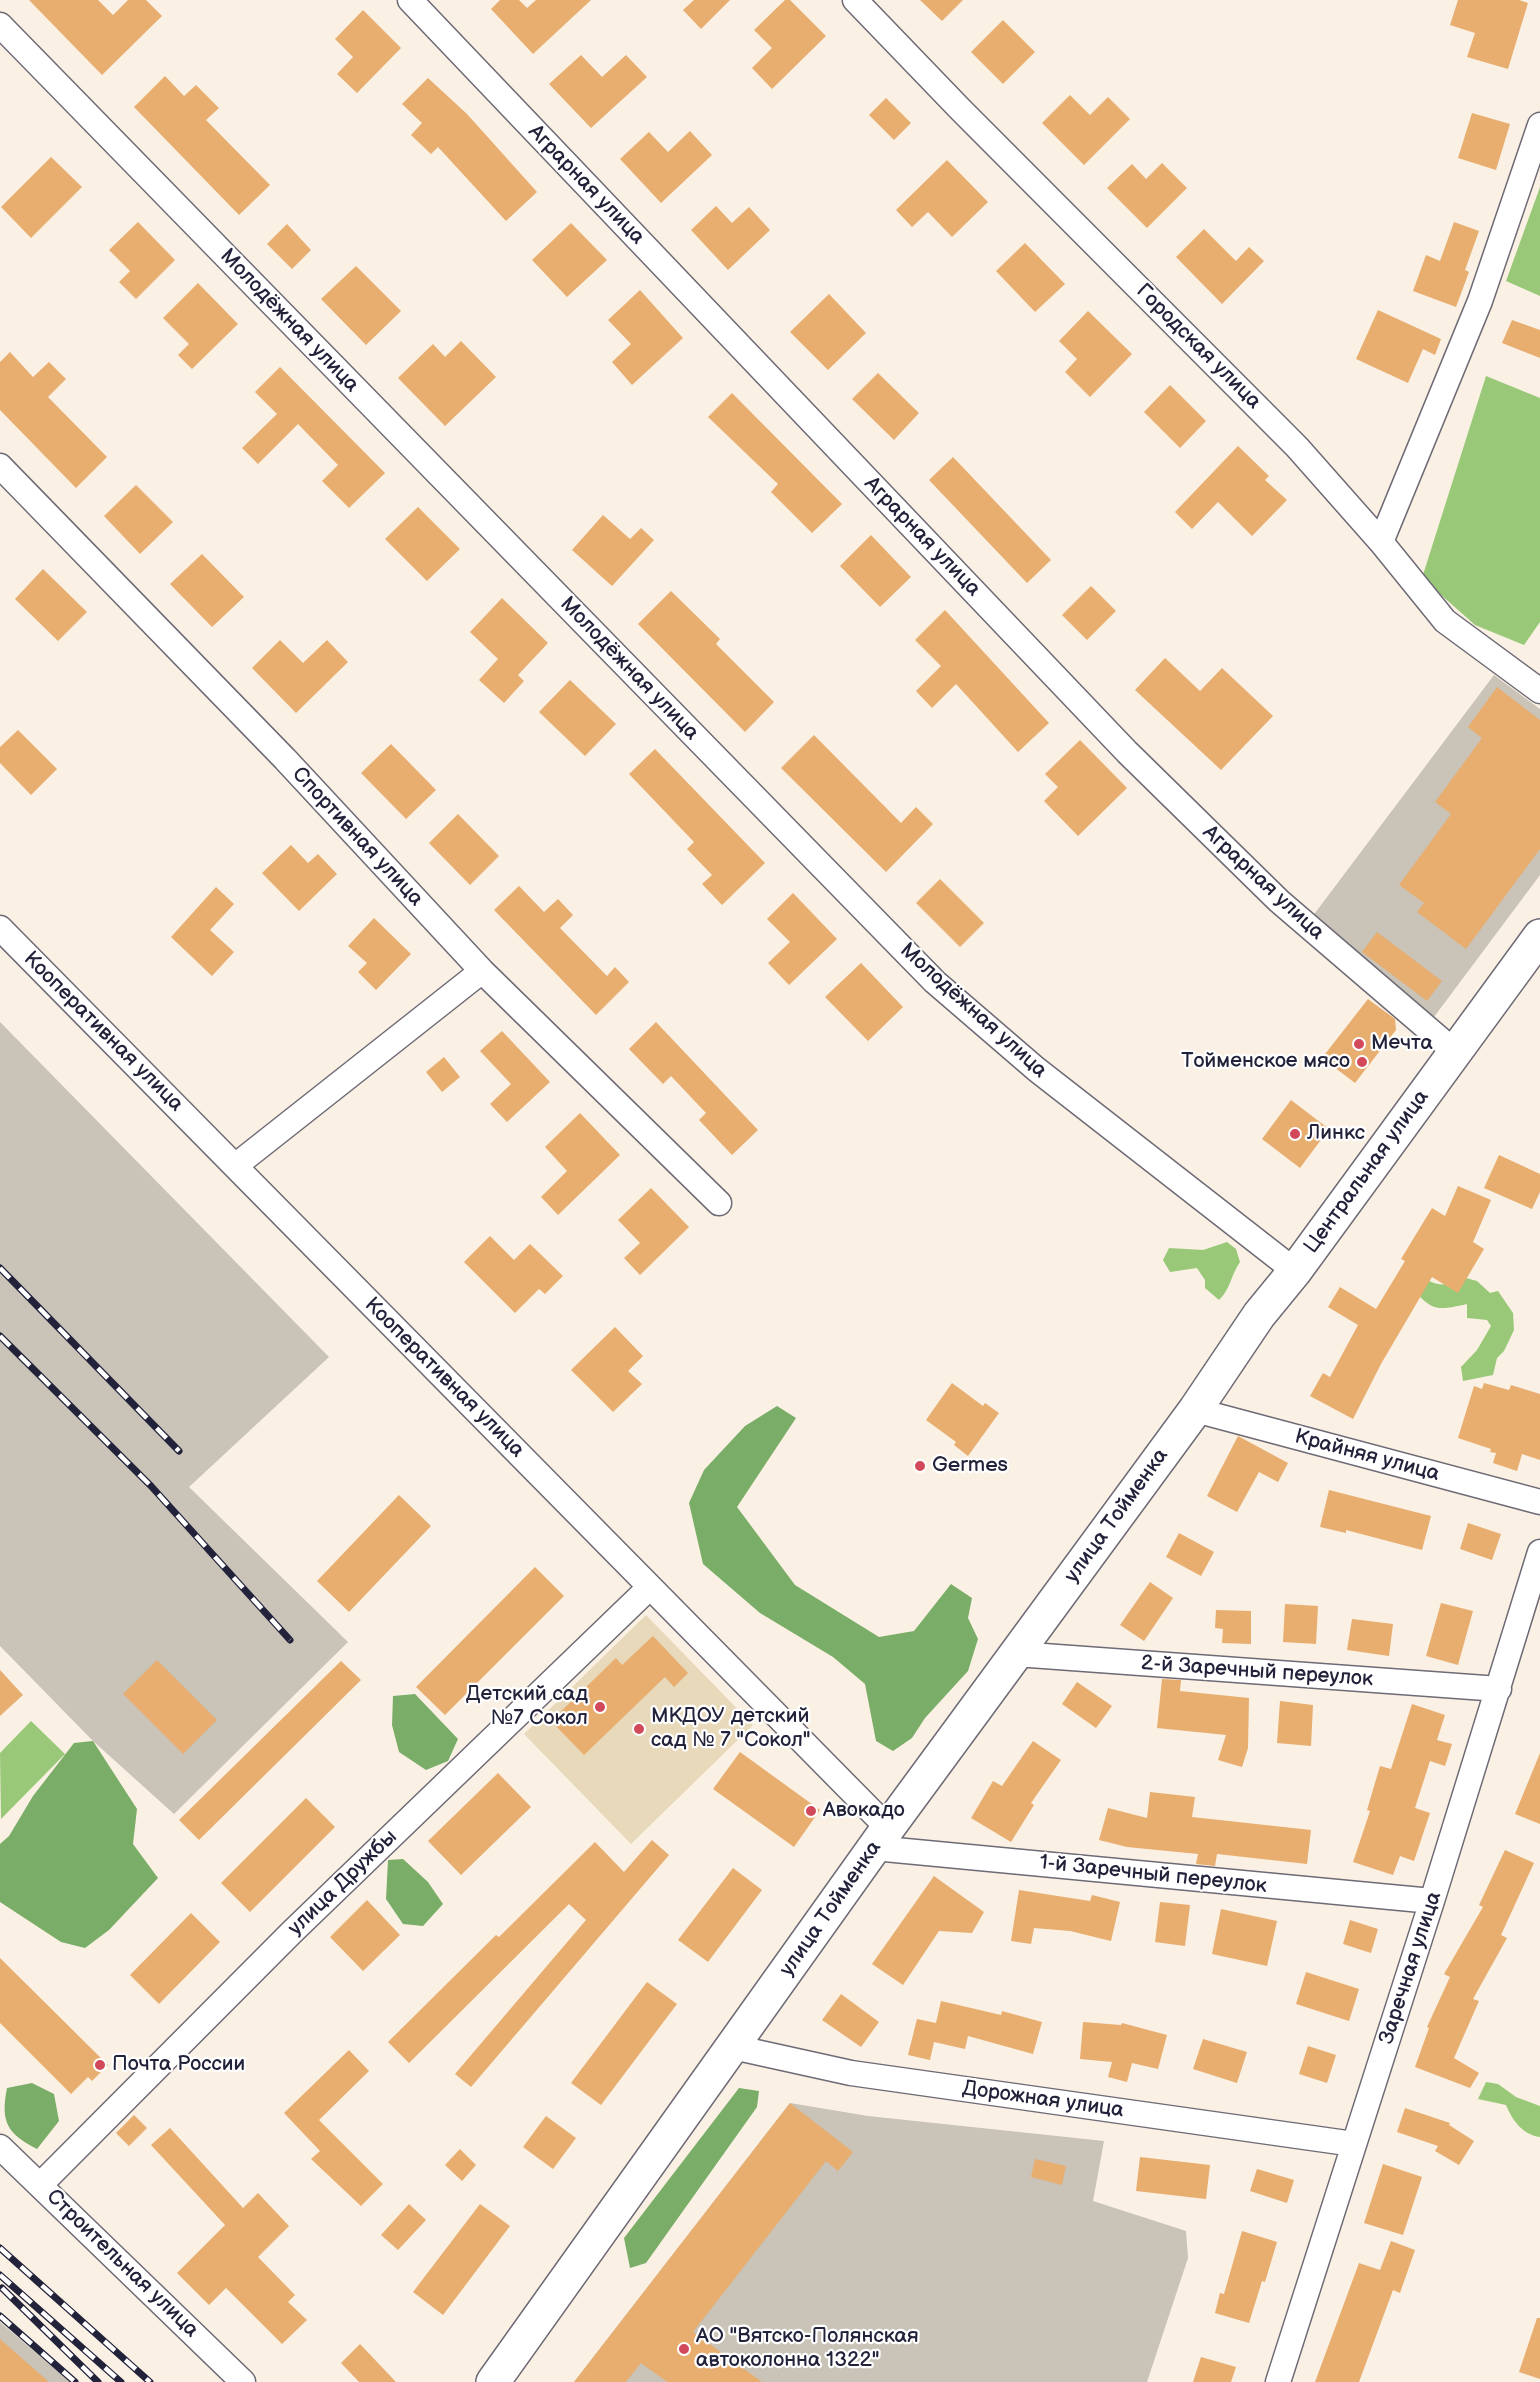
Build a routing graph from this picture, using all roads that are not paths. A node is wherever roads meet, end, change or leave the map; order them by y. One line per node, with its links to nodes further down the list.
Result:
1 (410, 0): 11 (street, Аграрная улица)
2 (855, 0): 6 (street, Городская улица)
3 (0, 25): 14 (street, Молодёжная улица)
4 (1540, 125): 6 (street)
5 (0, 466): 10 (street, Спортивная улица)
6 (1381, 542): 7 (street, Городская улица)
7 (1540, 691)
8 (0, 928): 12 (street, Кооперативная улица)
9 (1540, 936): 11 (street, Центральная улица)
10 (483, 971): 12 (street); 13 (street, Спортивная улица)
11 (1455, 1052): 14 (street, Центральная улица)
12 (235, 1166): 18 (street, Кооперативная улица)
13 (719, 1203)
14 (1295, 1271): 15 (street, Центральная улица)
15 (1195, 1410): 16 (street, Крайняя улица); 19 (street, улица Тойменка)
16 (1540, 1502)
17 (1540, 1552): 20 (street, Заречная улица)
18 (650, 1587): 21 (street, Кооперативная улица); 26 (street, улица Дружбы)
19 (1016, 1654): 20 (street, 2-й Заречный переулок); 21 (street, улица Тойменка)
20 (1499, 1689): 22 (street, Заречная улица)
21 (881, 1838): 22 (street, 1-й Заречный переулок); 23 (street, улица Тойменка)
22 (1432, 1902): 24 (street, Заречная улица)
23 (733, 2047): 24 (street, Дорожная улица); 28 (street, улица Тойменка)
24 (1354, 2144): 29 (street, Заречная улица)
25 (0, 2147): 26 (street, Строительная улица)
26 (40, 2185): 27 (street, Строительная улица)
27 (243, 2382)
28 (493, 2382)
29 (1278, 2382)

